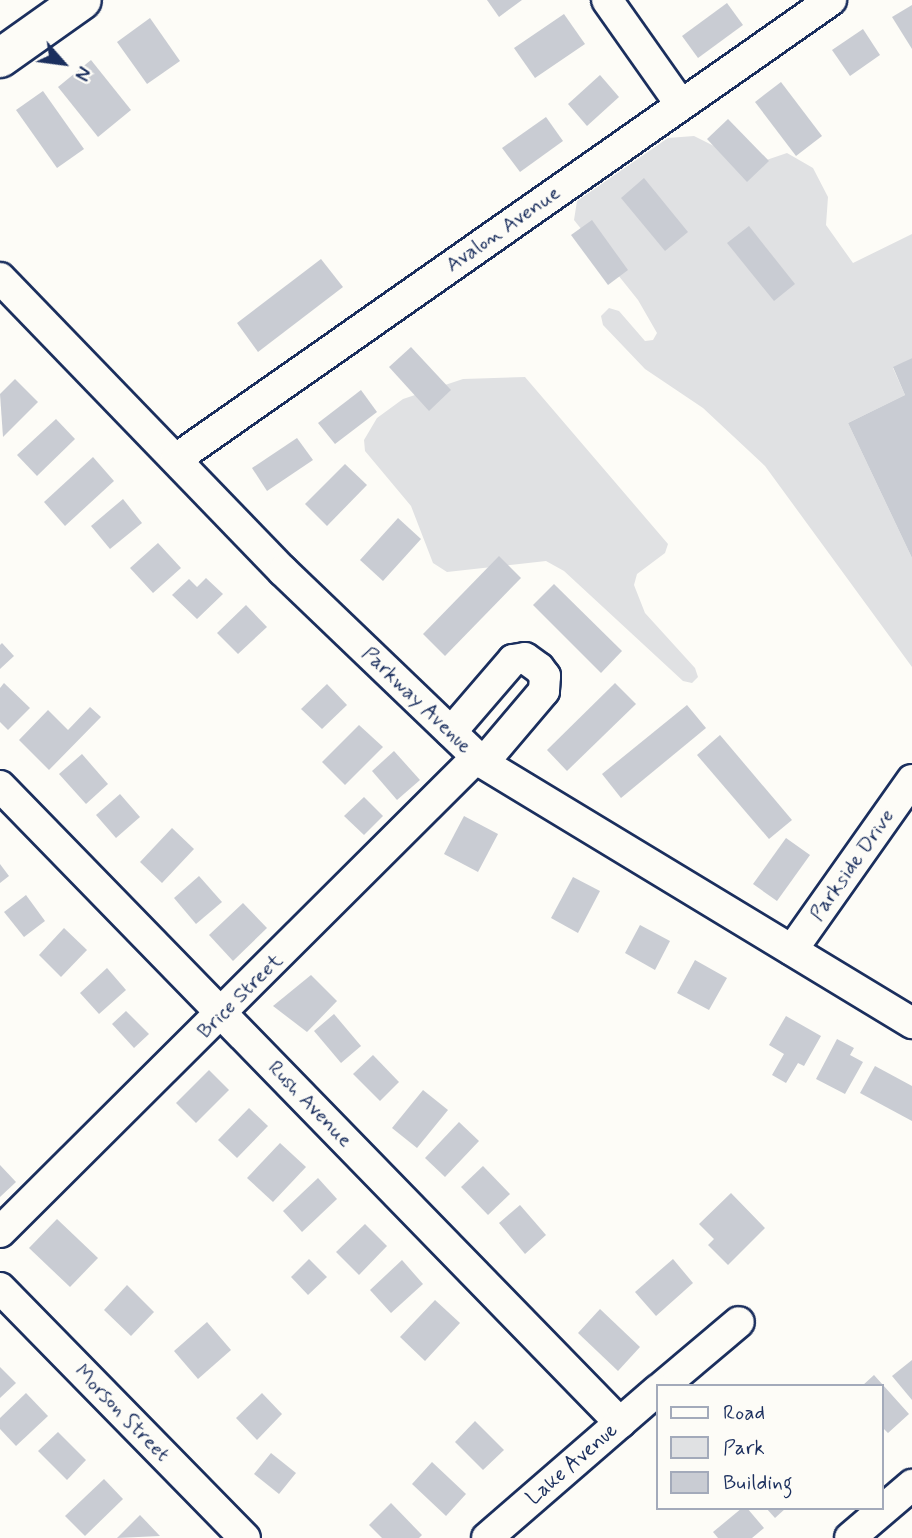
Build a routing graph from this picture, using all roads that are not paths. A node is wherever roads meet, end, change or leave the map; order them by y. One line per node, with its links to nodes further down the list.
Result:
1 (82, 0): 4 (main road)
2 (607, 0): 5 (street)
3 (831, 0): 5 (street, Avalon Avenue)
4 (0, 58)
5 (679, 102): 7 (street, Avalon Avenue)
6 (0, 278): 7 (street, Parkway Avenue)
7 (176, 459): 8 (street, Parkway Avenue)
8 (451, 732): 9 (street, Parkway Avenue); 9 (street, Brice Street)
9 (480, 760): 12 (street, Parkway Avenue); 13 (street, Brice Street)
10 (912, 780): 12 (street, Parkside Drive)
11 (0, 786): 13 (street, Rush Avenue)
12 (792, 950): 14 (street, Parkway Avenue)
13 (221, 1015): 15 (street, Brice Street); 20 (street, Rush Avenue)
14 (912, 1023)
15 (0, 1232)
16 (0, 1288): 24 (street, Morson Street)
17 (739, 1322): 18 (street)
18 (665, 1384)
19 (656, 1392): 20 (street, Lake Avenue)
20 (620, 1423): 25 (street, Lake Avenue)
21 (912, 1485): 22 (street)
22 (884, 1509)
23 (883, 1510): 26 (street)
24 (245, 1538)
25 (487, 1538)
26 (850, 1538)

